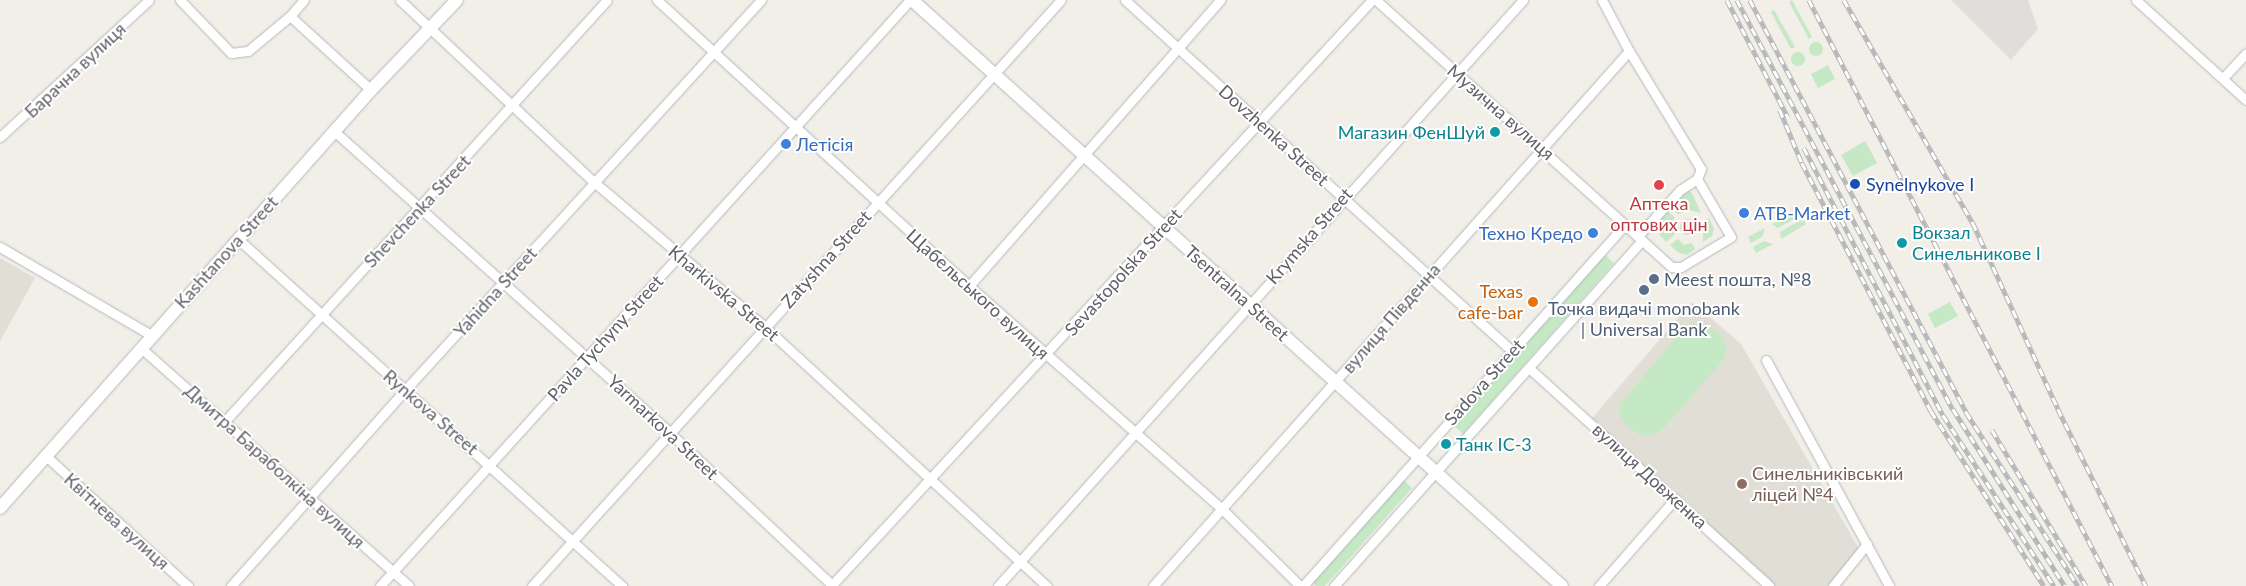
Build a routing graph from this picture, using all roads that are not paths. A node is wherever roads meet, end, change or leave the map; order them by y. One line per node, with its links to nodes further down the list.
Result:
1 (149, 0): 33 (street, Барачна вулиця)
2 (180, 0): 18 (street)
3 (304, 0): 18 (street)
4 (400, 0): 19 (street, Kharkivska Street)
5 (457, 0): 19 (main road, Kashtanova Street)
6 (607, 0): 29 (street, Shevchenka Street)
7 (657, 0): 22 (street, Щабельського вулиця)
8 (761, 0): 22 (street, Yahidna Street)
9 (911, 0): 25 (main road, Tsentralna Street); 31 (street, Pavla Tychyny Street)
10 (1061, 0): 25 (street, Zatyshna Street)
11 (1126, 0): 20 (street, Dovzhenka Street)
12 (1220, 0): 20 (street)
13 (1372, 0): 30 (street, Sevastopolska Street)
14 (1376, 0): 24 (street, Музична вулиця)
15 (1523, 0): 24 (street, Krymska Street)
16 (1602, 0): 21 (street)
17 (2136, 0): 26 (street)
18 (290, 16): 27 (street)
19 (431, 29): 27 (main road, Kashtanova Street); 29 (street, Kharkivska Street)
20 (1178, 48): 30 (street, Dovzhenka Street); 35 (street)
21 (1629, 52): 34 (street, вулиця Південна); 36 (street)
22 (713, 53): 31 (street, Щабельського вулиця); 37 (street, Yahidna Street)
23 (2246, 53): 26 (street)
24 (1456, 73): 34 (street, Музична вулиця); 38 (street, Krymska Street)
25 (995, 74): 35 (main road, Tsentralna Street); 39 (street, Zatyshna Street)
26 (2223, 78): 28 (street)
27 (371, 90): 32 (main road, Kashtanova Street)
28 (2246, 100)
29 (513, 108): 37 (street, Kharkivska Street); 40 (street, Shevchenka Street)
30 (1260, 122): 38 (street, Dovzhenka Street); 42 (street, Sevastopolska Street)
31 (795, 127): 39 (street, Щабельського вулиця); 46 (street, Pavla Tychyny Street)
32 (334, 131): 40 (street, Yarmarkova Street); 44 (main road, Kashtanova Street)
33 (0, 137)
34 (1543, 148): 41 (street, Музична вулиця); 47 (street, вулиця Південна)
35 (1084, 154): 42 (main road, Tsentralna Street); 49 (street)
36 (1697, 179): 43 (street, Sadova Street); 43 (street, Музична вулиця)
37 (594, 182): 46 (street, Kharkivska Street); 48 (street, Yahidna Street)
38 (1343, 198): 47 (street, Dovzhenka Street); 50 (street, Krymska Street)
39 (878, 203): 49 (street, Щабельського вулиця); 52 (street, Zatyshna Street)
40 (419, 207): 48 (street, Yarmarkova Street); 51 (street, Shevchenka Street)
41 (1625, 224): 43 (street, Музична вулиця); 55 (street, Sadova Street)
42 (1164, 227): 50 (main road, Tsentralna Street); 56 (street, Sevastopolska Street)
43 (1640, 238): 59 (street, Sadova Street)
44 (238, 239): 51 (street, Rynkova Street); 53 (main road, Kashtanova Street)
45 (0, 247): 53 (street)
46 (679, 255): 52 (street, Kharkivska Street); 57 (street, Pavla Tychyny Street)
47 (1428, 275): 55 (street, Dovzhenka Street); 60 (street, вулиця Південна)
48 (502, 285): 57 (street, Yarmarkova Street); 61 (street, Yahidna Street)
49 (968, 286): 56 (street, Щабельського вулиця)
50 (1250, 304): 60 (main road, Tsentralna Street); 64 (street, Krymska Street)
51 (321, 316): 61 (street, Rynkova Street); 62 (street, Shevchenka Street)
52 (765, 327): 63 (street, Zatyshna Street); 69 (street, Kharkivska Street)
53 (151, 335): 54 (main road, Kashtanova Street)
54 (141, 348): 62 (street, Дмитра Бараболкіна вулиця); 66 (main road, Kashtanova Street)
55 (1512, 351): 65 (street, Sadova Street)
56 (1047, 355): 64 (street, Щабельського вулиця); 69 (street, Sevastopolska Street)
57 (587, 358): 63 (street, Yarmarkova Street); 67 (street, Pavla Tychyny Street)
58 (1766, 360): 75 (street)
59 (1529, 368): 68 (street, Sadova Street); 71 (street, вулиця Довженка)
60 (1336, 382): 65 (main road, Tsentralna Street); 73 (street, вулиця Південна)
61 (406, 389): 67 (street, Rynkova Street); 70 (street, Yahidna Street)
62 (225, 421): 70 (street, Дмитра Бараболкіна вулиця)
63 (670, 432): 74 (street, Zatyshna Street); 84 (street, Yarmarkova Street)
64 (1134, 433): 73 (street, Щабельського вулиця); 76 (street, Krymska Street)
65 (1418, 455): 68 (main road, Tsentralna Street); 88 (street, Sadova Street)
66 (46, 456): 72 (main road, Kashtanova Street); 78 (street, Квітнева вулиця)
67 (491, 464): 74 (street, Rynkova Street); 77 (street, Pavla Tychyny Street)
68 (1436, 472): 89 (street, Sadova Street); 90 (main road, Tsentralna Street)
69 (932, 478): 76 (street, Kharkivska Street); 84 (street, Sevastopolska Street)
70 (311, 498): 77 (street, Дмитра Бараболкіна вулиця); 79 (street, Yahidna Street)
71 (1675, 499): 91 (street); 92 (street, вулиця Довженка)
72 (0, 508)
73 (1221, 508): 87 (street, вулиця Південна); 88 (street, Щабельського вулиця)
74 (572, 542): 82 (street, Zatyshna Street); 83 (street, Rynkova Street)
75 (1867, 544): 93 (street); 94 (street)
76 (1020, 562): 85 (street, Krymska Street); 86 (street, Kharkivska Street)
77 (393, 572): 80 (street, Pavla Tychyny Street); 81 (street, Дмитра Бараболкіна вулиця)
78 (188, 586)
79 (231, 586)
80 (380, 586)
81 (409, 586)
82 (532, 586)
83 (622, 586)
84 (831, 586)
85 (998, 586)
86 (1047, 586)
87 (1153, 586)
88 (1301, 586)
89 (1334, 586)
90 (1562, 586)
91 (1598, 586)
92 (1769, 586)
93 (1833, 586)
94 (1889, 586)

